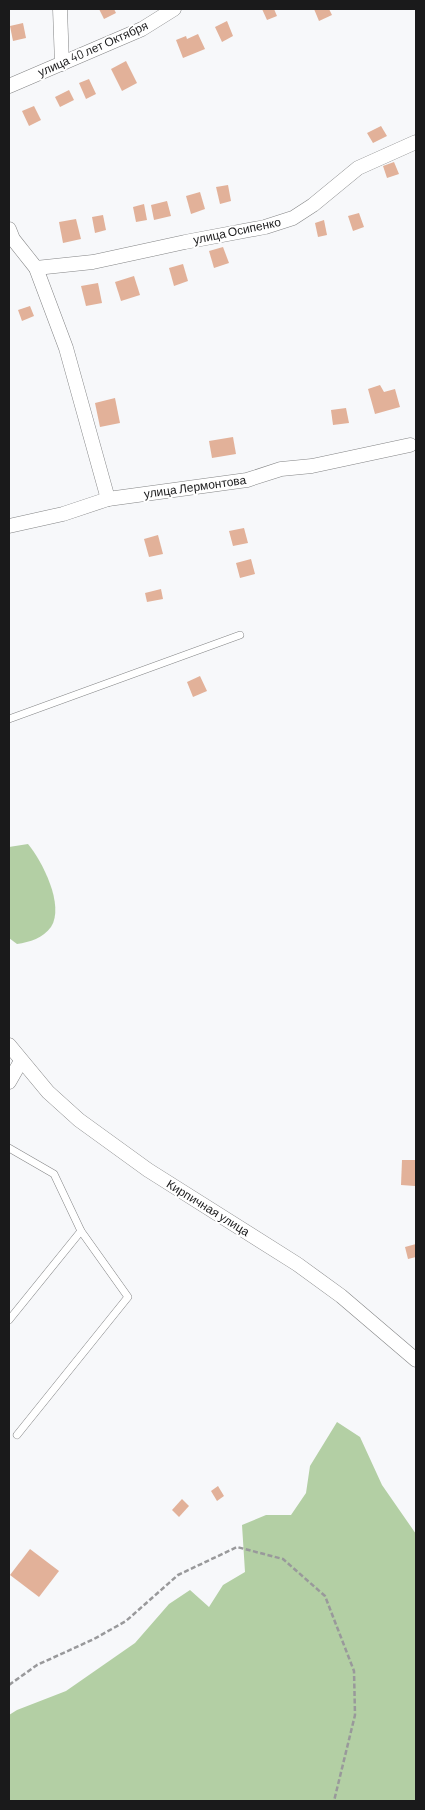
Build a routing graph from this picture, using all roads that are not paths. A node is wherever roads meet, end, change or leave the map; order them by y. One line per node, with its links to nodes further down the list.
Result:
1 (60, 9): 3 (street)
2 (174, 9): 3 (street, улица 40 лет Октября)
3 (62, 64): 4 (street, улица 40 лет Октября)
4 (9, 86)
5 (416, 142): 7 (street, улица Осипенко)
6 (10, 238): 7 (street)
7 (36, 268): 9 (street)
8 (410, 445): 9 (street, улица Лермонтова)
9 (108, 499): 10 (street, улица Лермонтова)
10 (9, 526)
11 (240, 635): 12 (lane)
12 (9, 719)
13 (9, 1046): 14 (street, Кирпичная улица)
14 (20, 1061): 15 (street); 19 (street, Кирпичная улица)
15 (9, 1082)
16 (9, 1148): 17 (lane)
17 (81, 1230): 18 (lane); 20 (lane)
18 (9, 1320)
19 (416, 1360)
20 (17, 1435)

